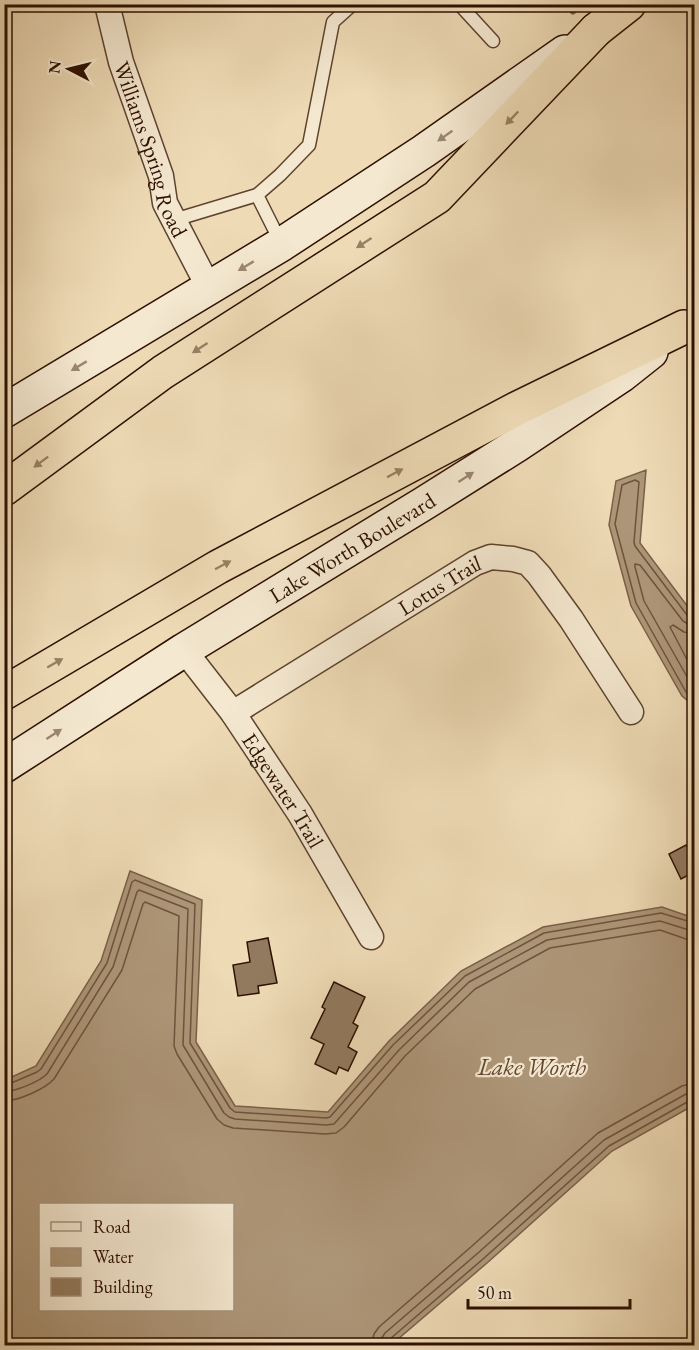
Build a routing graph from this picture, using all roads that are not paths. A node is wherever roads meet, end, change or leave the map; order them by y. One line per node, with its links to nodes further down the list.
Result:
1 (107, 4): 8 (street, Williams Spring Road)
2 (353, 4): 7 (lane)
3 (459, 4): 6 (lane)
4 (629, 4): 5 (highway)
5 (596, 30): 9 (main road, one-way to 9); 13 (highway, one-way to 13)
6 (493, 41)
7 (257, 195): 8 (lane); 9 (lane)
8 (174, 220): 10 (street, Williams Spring Road)
9 (282, 244): 10 (main road, one-way to 10)
10 (209, 288): 12 (main road, one-way to 12)
11 (689, 323): 14 (main road, Lake Worth Boulevard, one-way to 11); 15 (highway, one-way to 11)
12 (5, 410)
13 (4, 489)
14 (184, 650): 17 (street, Edgewater Trail); 18 (main road, Lake Worth Boulevard, one-way to 14)
15 (4, 693)
16 (631, 712): 17 (street, Lotus Trail)
17 (233, 713): 19 (street, Edgewater Trail)
18 (4, 766)
19 (371, 938)

